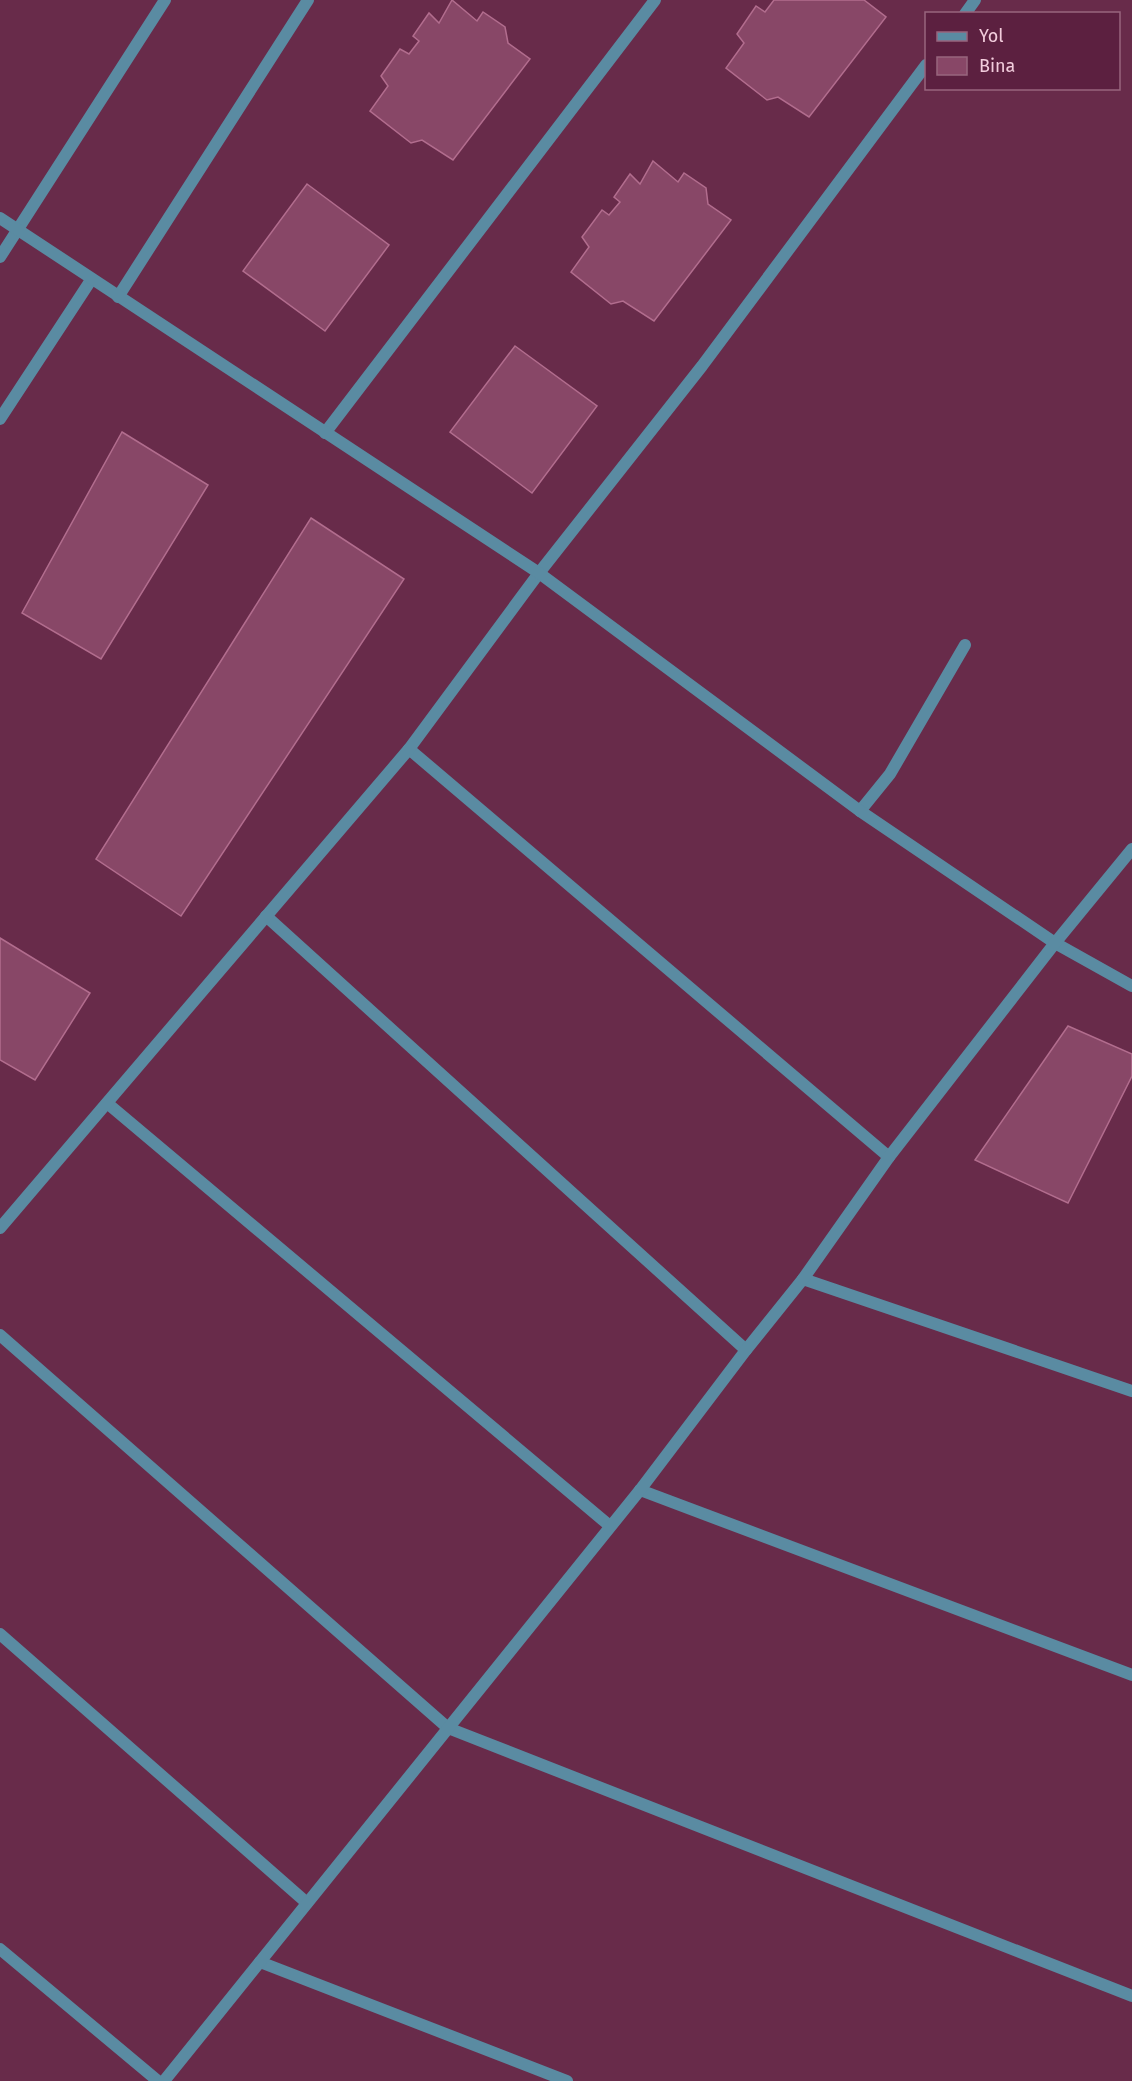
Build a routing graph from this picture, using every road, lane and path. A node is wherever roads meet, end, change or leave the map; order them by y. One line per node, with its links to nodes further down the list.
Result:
1 (165, 0): 6 (street)
2 (308, 0): 9 (street)
3 (655, 0): 11 (street)
4 (925, 68): 12 (street)
5 (0, 218): 6 (street)
6 (17, 230): 7 (street); 8 (street)
7 (0, 257)
8 (91, 279): 9 (street); 10 (street)
9 (118, 297): 11 (street)
10 (0, 419)
11 (325, 433): 12 (street)
12 (539, 573): 14 (street); 15 (street)
13 (965, 645): 15 (street)
14 (409, 749): 17 (street); 21 (street)
15 (860, 811): 18 (street)
16 (1132, 849): 18 (street)
17 (266, 916): 20 (street); 25 (street)
18 (1055, 943): 19 (street); 21 (street)
19 (1132, 986)
20 (107, 1103): 22 (street); 28 (street)
21 (889, 1157): 23 (street)
22 (0, 1228)
23 (803, 1279): 25 (street); 26 (street)
24 (0, 1335): 31 (street)
25 (746, 1350): 27 (street)
26 (1132, 1391)
27 (640, 1490): 28 (street); 30 (street)
28 (610, 1526): 31 (street)
29 (0, 1634): 32 (street)
30 (1132, 1675)
31 (448, 1728): 32 (street); 35 (street)
32 (307, 1903): 34 (street)
33 (0, 1949): 36 (street)
34 (260, 1962): 37 (street); 38 (street)
35 (1132, 1996)
36 (158, 2081)
37 (164, 2081)
38 (567, 2081)

